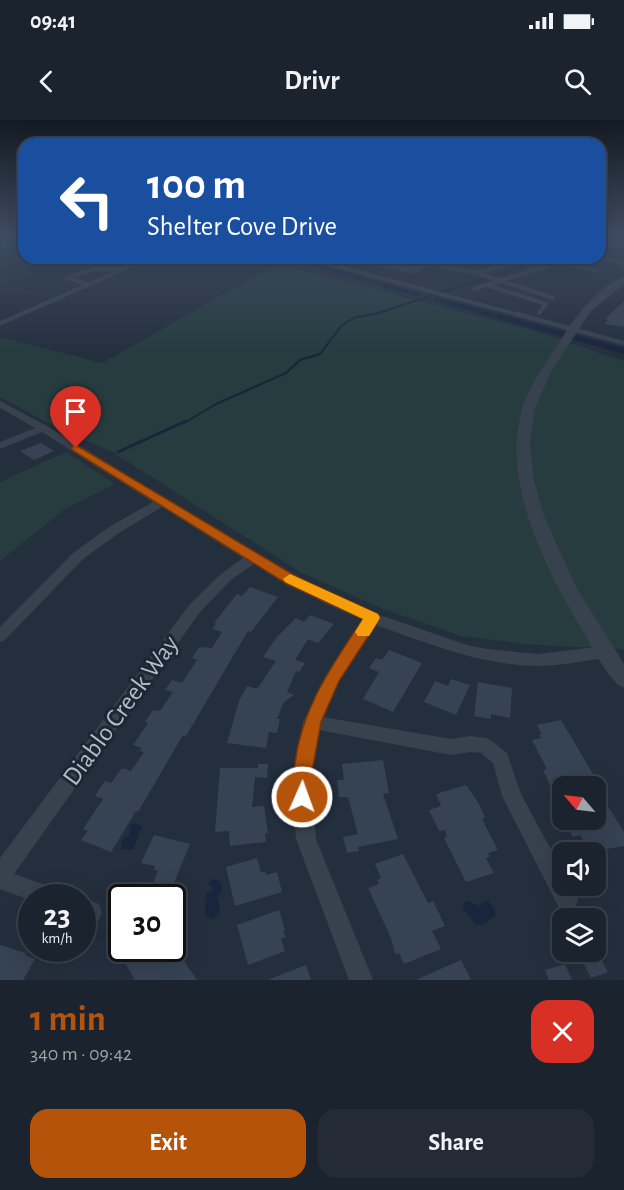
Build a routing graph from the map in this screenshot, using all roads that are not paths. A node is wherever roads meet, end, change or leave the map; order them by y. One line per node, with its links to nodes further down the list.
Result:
1 (76, 274): 9 (lane)
2 (113, 274): 9 (street)
3 (362, 274): 16 (lane)
4 (481, 274): 7 (lane)
5 (520, 274): 7 (lane)
6 (621, 274): 13 (street)
7 (501, 280): 10 (lane); 12 (lane)
8 (624, 280): 13 (street)
9 (89, 285): 15 (street)
10 (487, 285): 11 (lane); 14 (lane)
11 (474, 289)
12 (553, 298)
13 (591, 304): 16 (street)
14 (539, 313)
15 (0, 324)
16 (571, 334): 17 (lane); 25 (street)
17 (624, 344)
18 (0, 404): 19 (street)
19 (43, 428): 20 (street); 21 (street)
20 (0, 446)
21 (162, 502): 22 (street); 24 (street)
22 (253, 558): 23 (street); 28 (street, Diablo Creek Way)
23 (372, 618): 25 (street); 27 (street)
24 (0, 636)
25 (606, 652): 26 (street)
26 (624, 680)
27 (312, 722): 30 (street); 31 (street)
28 (0, 877): 29 (street)
29 (18, 884)
30 (567, 900)
31 (361, 980)

